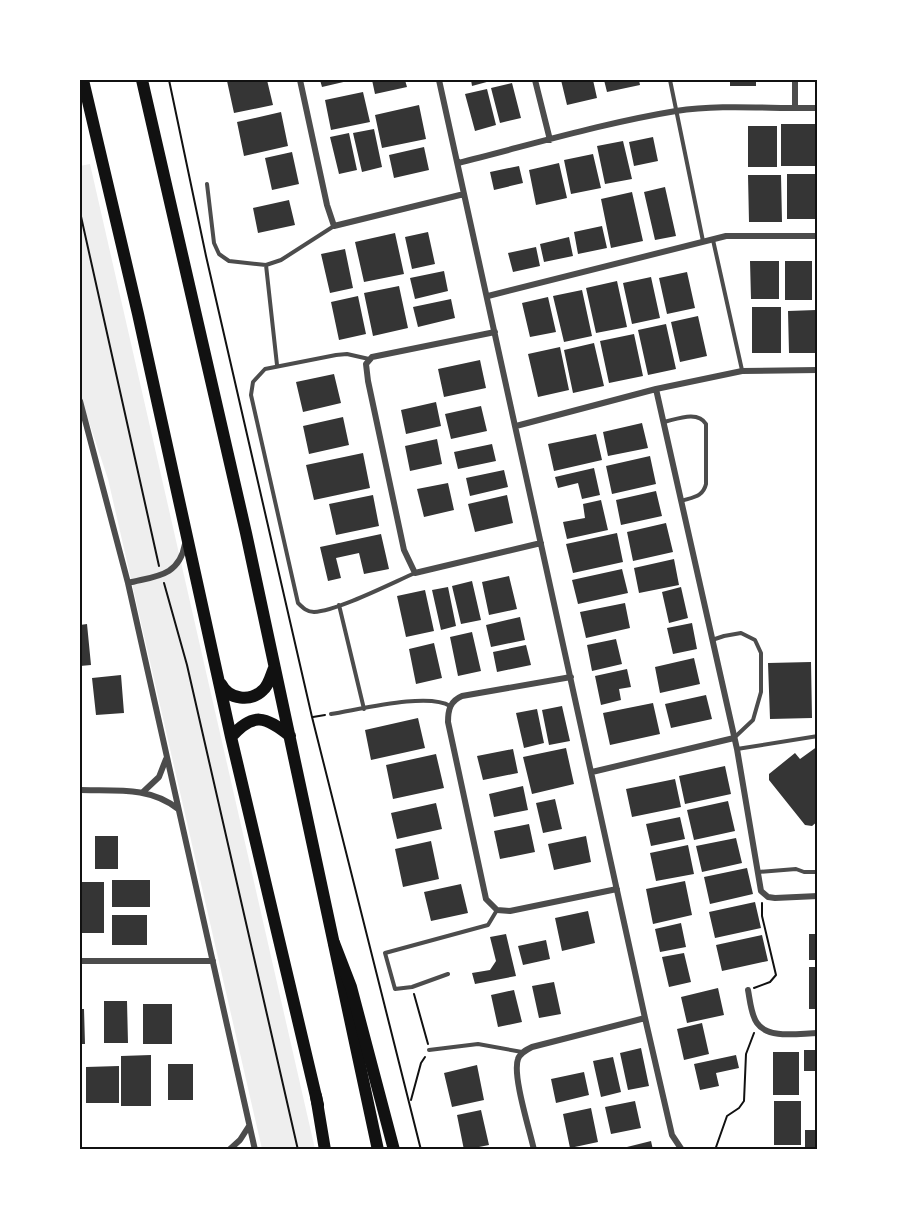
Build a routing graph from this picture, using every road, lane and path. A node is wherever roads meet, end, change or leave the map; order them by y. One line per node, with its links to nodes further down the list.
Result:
1 (83, 80): 34 (main road)
2 (142, 80): 41 (main road)
3 (169, 80): 47 (path)
4 (300, 80): 17 (street)
5 (439, 80): 13 (street)
6 (535, 80): 12 (street)
7 (670, 80): 11 (lane)
8 (795, 80): 9 (street)
9 (795, 108): 10 (street); 11 (street)
10 (818, 108)
11 (676, 111): 12 (street); 20 (lane)
12 (550, 140): 13 (street)
13 (458, 163): 15 (street)
14 (207, 184): 21 (lane)
15 (464, 195): 17 (street); 22 (street)
16 (80, 212): 37 (path)
17 (334, 226): 21 (lane)
18 (818, 236): 19 (street)
19 (713, 240): 20 (street); 27 (lane)
20 (703, 242): 22 (street)
21 (266, 265): 25 (lane)
22 (488, 296): 23 (street)
23 (495, 332): 24 (street); 32 (street)
24 (369, 359): 25 (lane); 36 (street)
25 (277, 365): 39 (lane)
26 (818, 370): 27 (street)
27 (742, 371): 28 (street)
28 (656, 389): 30 (street); 32 (street)
29 (80, 401): 31 (street)
30 (663, 422): 33 (street); 33 (lane)
31 (83, 424): 38 (street)
32 (516, 426): 35 (street)
33 (681, 501): 40 (street)
34 (185, 526): 37 (street); 43 (main road)
35 (541, 543): 36 (street); 42 (street)
36 (415, 573): 39 (lane)
37 (161, 574): 38 (street); 80 (path)
38 (128, 583): 53 (street)
39 (339, 605): 45 (lane)
40 (712, 640): 51 (street); 51 (lane)
41 (274, 667): 43 (main road); 48 (main road)
42 (571, 677): 44 (street); 54 (street)
43 (219, 680): 50 (main road)
44 (450, 706): 45 (lane); 63 (street)
45 (364, 709): 46 (lane)
46 (331, 714): 47 (path)
47 (312, 717): 76 (path)
48 (290, 735): 50 (main road); 64 (main road)
49 (818, 736): 52 (lane)
50 (231, 737): 75 (main road)
51 (734, 738): 52 (street); 54 (street)
52 (737, 749): 58 (street)
53 (167, 757): 56 (street); 57 (street)
54 (592, 772): 60 (street)
55 (80, 790): 56 (street)
56 (143, 792): 57 (street)
57 (178, 809): 66 (street)
58 (758, 872): 59 (lane); 61 (street)
59 (818, 872)
60 (617, 889): 63 (street); 70 (street)
61 (764, 895): 62 (street); 69 (path)
62 (818, 896)
63 (497, 910): 68 (lane)
64 (334, 943): 83 (main road); 84 (main road)
65 (80, 961): 66 (street)
66 (213, 961): 77 (street)
67 (448, 974): 68 (lane)
68 (412, 987): 73 (path)
69 (748, 990): 71 (street)
70 (645, 1018): 74 (street); 87 (street)
71 (758, 1025): 72 (street); 88 (path)
72 (818, 1033)
73 (429, 1050): 74 (lane); 76 (path)
74 (523, 1052): 86 (street)
75 (316, 1096): 81 (main road); 82 (main road)
76 (410, 1103): 85 (path)
77 (250, 1125): 78 (street); 79 (street)
78 (229, 1149)
79 (255, 1149)
80 (298, 1149)
81 (325, 1149)
82 (330, 1149)
83 (378, 1149)
84 (394, 1149)
85 (421, 1149)
86 (534, 1149)
87 (682, 1149)
88 (715, 1149)

